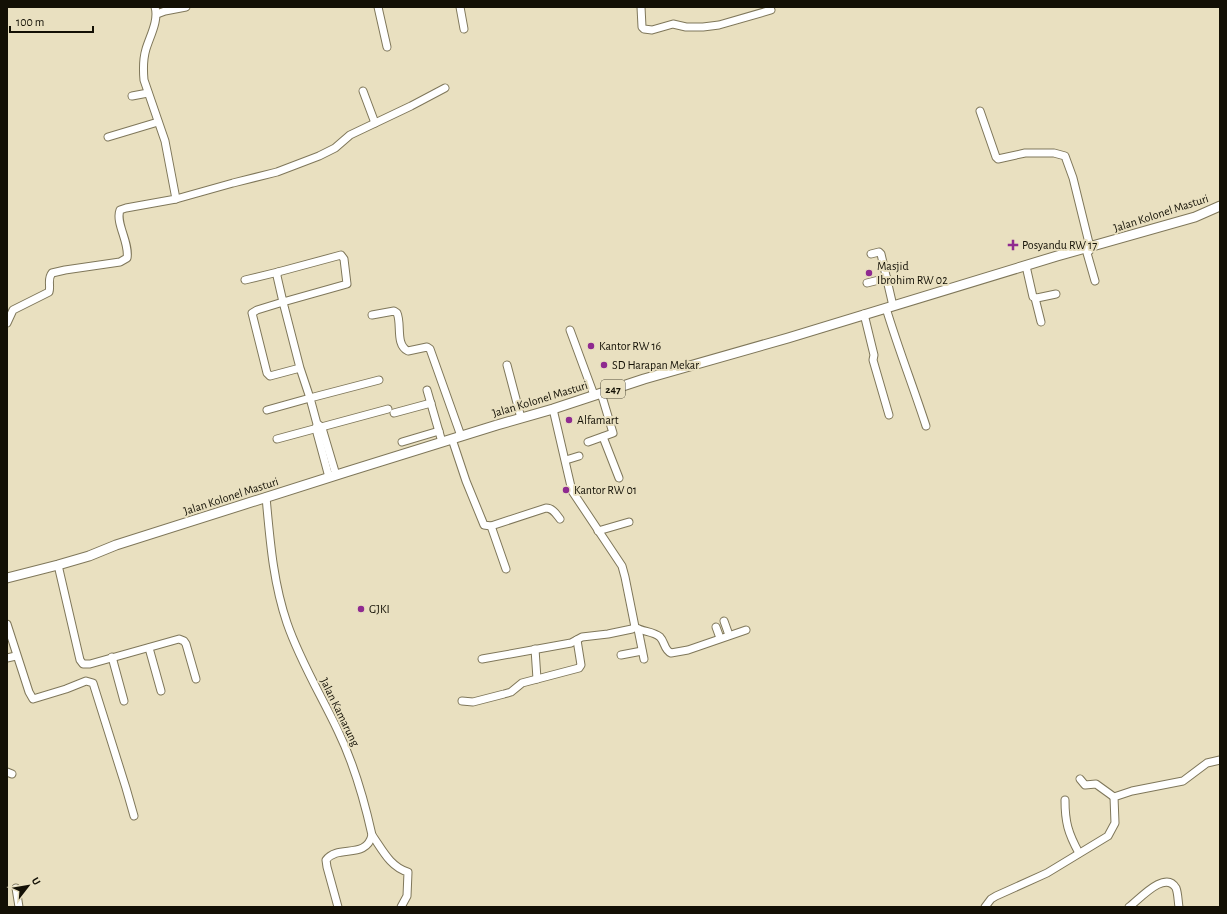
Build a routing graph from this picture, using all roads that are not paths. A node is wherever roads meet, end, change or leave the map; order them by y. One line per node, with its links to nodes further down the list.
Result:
1 (186, 7): 6 (street)
2 (378, 7): 8 (street)
3 (460, 7): 7 (street)
4 (640, 7): 5 (street)
5 (771, 10)
6 (156, 11): 11 (street)
7 (464, 29)
8 (386, 47)
9 (445, 88): 15 (street)
10 (363, 90): 15 (street)
11 (148, 92): 12 (street); 14 (street)
12 (132, 96)
13 (980, 111): 19 (street)
14 (158, 122): 16 (street); 17 (street)
15 (375, 123): 17 (street)
16 (108, 137)
17 (176, 199): 34 (street)
18 (1220, 206): 19 (main road, Jalan Kolonel Masturi / 247)
19 (1090, 247): 21 (main road, Jalan Kolonel Masturi / 247); 25 (street)
20 (871, 254): 23 (street)
21 (1026, 266): 28 (street); 30 (main road, Jalan Kolonel Masturi / 247)
22 (278, 272): 24 (street); 29 (street); 29 (street)
23 (887, 278): 26 (street); 30 (street)
24 (245, 280)
25 (1095, 281)
26 (867, 283)
27 (1056, 294): 28 (street)
28 (1035, 298): 33 (street)
29 (283, 302): 37 (street); 37 (street)
30 (890, 307): 31 (main road, Jalan Kolonel Masturi / 247); 47 (street)
31 (864, 314): 40 (main road, Jalan Kolonel Masturi / 247); 45 (street)
32 (372, 315): 50 (street)
33 (1041, 322)
34 (7, 323)
35 (570, 330): 40 (street)
36 (507, 365): 46 (street)
37 (300, 368): 41 (street)
38 (379, 380): 41 (street)
39 (427, 390): 42 (street)
40 (598, 394): 43 (main road, Jalan Kolonel Masturi / 247); 51 (street)
41 (310, 398): 44 (street); 48 (street)
42 (431, 403): 48 (street); 49 (street)
43 (553, 409): 46 (main road, Jalan Kolonel Masturi / 247); 57 (street)
44 (267, 410)
45 (889, 414)
46 (521, 418): 50 (main road, Jalan Kolonel Masturi / 247)
47 (926, 426)
48 (318, 427): 52 (street); 58 (street)
49 (436, 432): 53 (street); 55 (street)
50 (456, 437): 55 (main road, Jalan Kolonel Masturi / 247); 63 (street)
51 (603, 437): 54 (street); 59 (street)
52 (277, 439)
53 (402, 442)
54 (588, 442)
55 (439, 443): 58 (main road, Jalan Kolonel Masturi / 247)
56 (579, 456): 57 (street)
57 (566, 460): 64 (street)
58 (332, 476): 60 (main road, Jalan Kolonel Masturi / 247)
59 (619, 478)
60 (266, 497): 65 (main road, Jalan Kolonel Masturi / 247); 95 (street, Jalan Kamarung)
61 (560, 519): 63 (street)
62 (629, 522): 64 (street)
63 (491, 526): 66 (street)
64 (598, 531): 71 (street)
65 (58, 565): 67 (main road, Jalan Kolonel Masturi / 247); 81 (street)
66 (506, 569)
67 (7, 578)
68 (724, 621): 73 (street)
69 (7, 624): 80 (street)
70 (716, 627): 74 (street)
71 (636, 628): 74 (street); 75 (street); 78 (street)
72 (746, 630): 73 (street)
73 (729, 635): 74 (street)
74 (720, 638)
75 (577, 640): 77 (street); 86 (street)
76 (149, 648): 81 (street); 85 (street); 87 (street)
77 (535, 649): 83 (street); 86 (street)
78 (642, 651): 79 (street); 84 (street)
79 (621, 655)
80 (16, 656): 82 (street); 94 (street)
81 (112, 657): 88 (street)
82 (7, 658)
83 (482, 659)
84 (644, 659)
85 (196, 679)
86 (537, 679): 89 (street)
87 (161, 691)
88 (124, 701)
89 (462, 701)
90 (1220, 760): 92 (street)
91 (1080, 779): 92 (street)
92 (1114, 797): 96 (street)
93 (1064, 800): 96 (street)
94 (134, 816)
95 (372, 835): 99 (street); 100 (street)
96 (1079, 853): 101 (street)
97 (16, 888): 98 (street)
98 (19, 907)
99 (338, 907)
100 (402, 907)
101 (985, 907)
102 (1129, 907): 103 (street)
103 (1179, 907)

